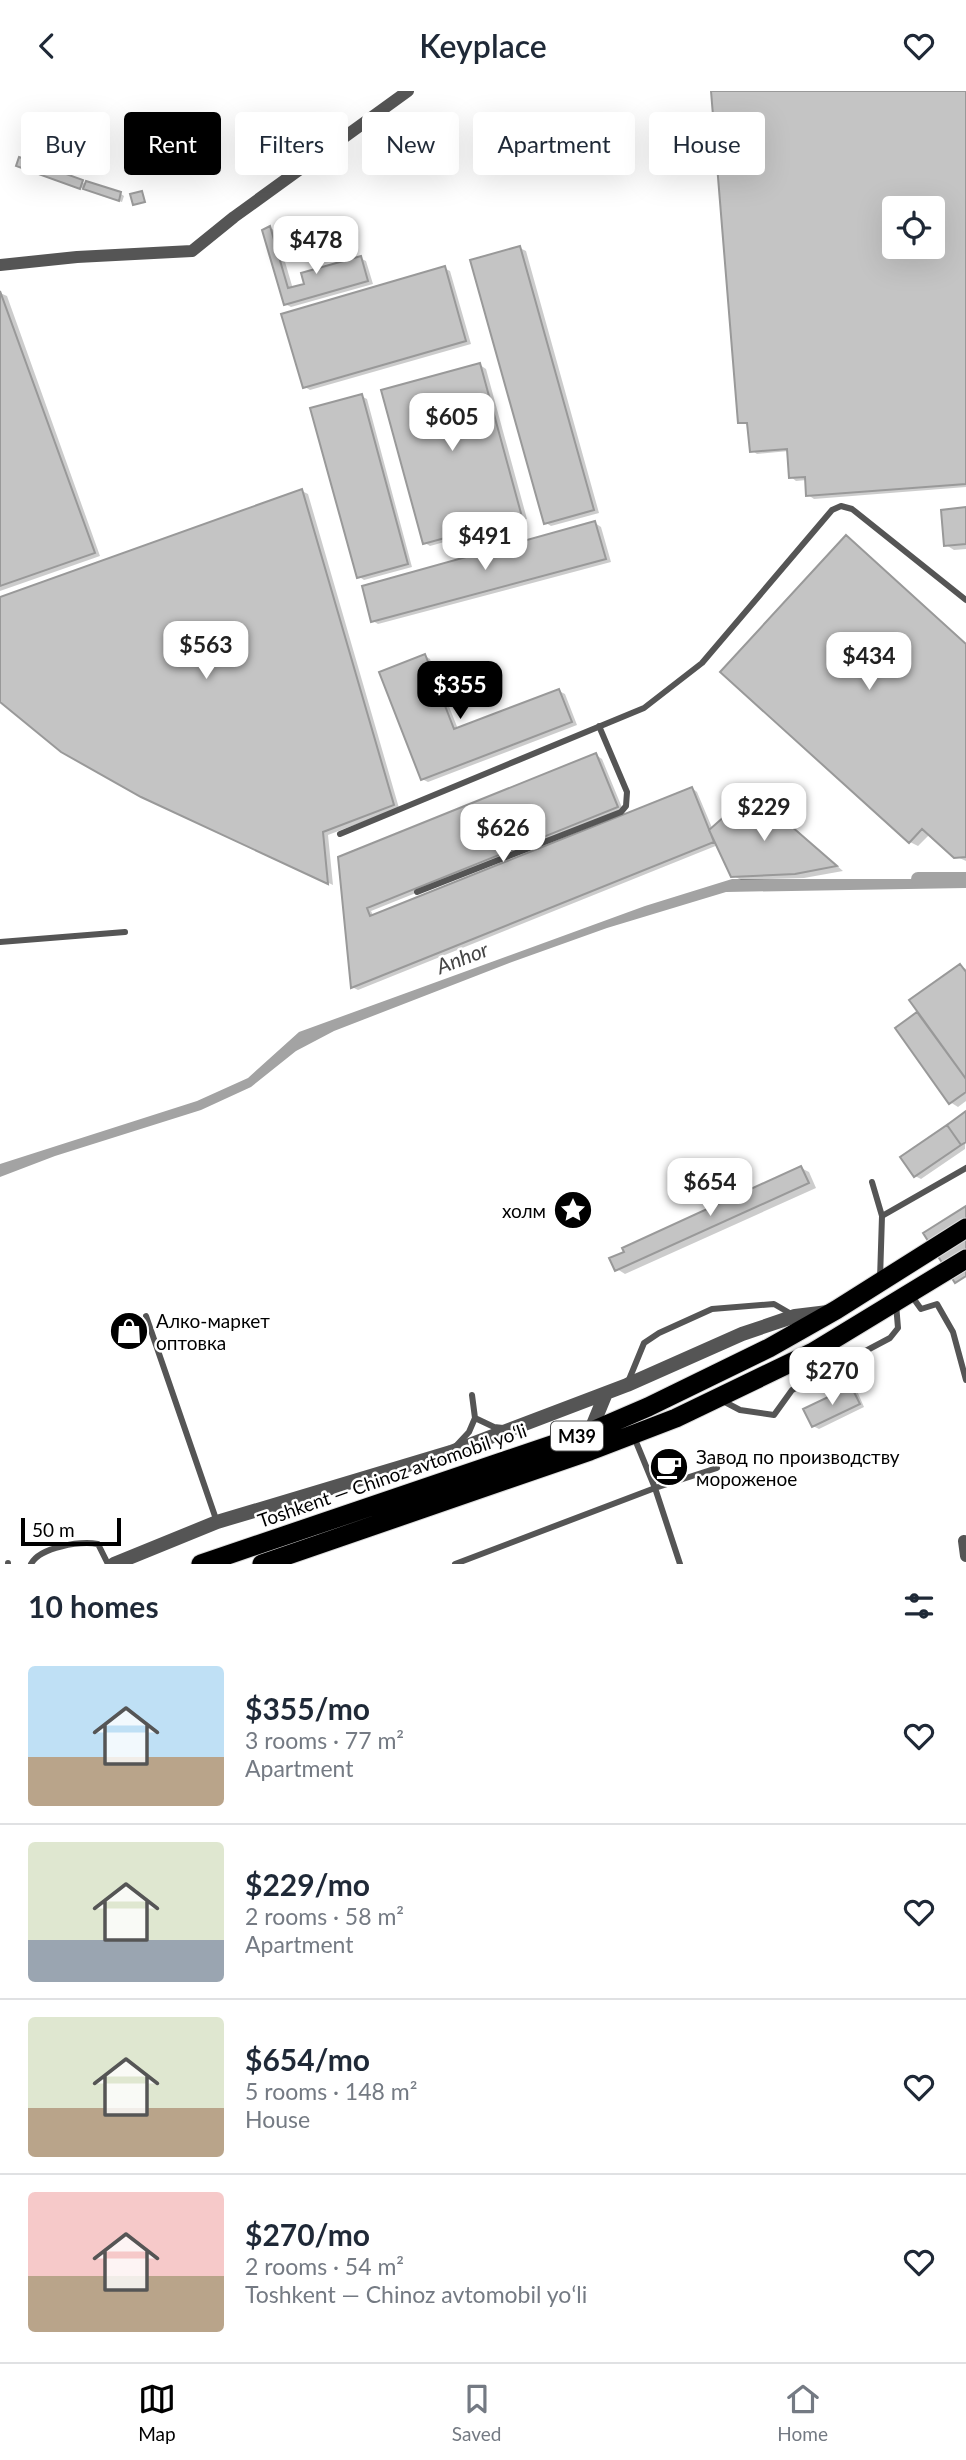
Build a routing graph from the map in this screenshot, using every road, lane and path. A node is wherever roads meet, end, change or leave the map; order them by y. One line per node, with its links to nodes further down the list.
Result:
1 (408, 91): 2 (street)
2 (0, 265)
3 (966, 600): 4 (lane)
4 (599, 726): 5 (lane); 6 (lane)
5 (340, 834)
6 (417, 892)
7 (125, 932): 8 (lane)
8 (0, 942)
9 (966, 1168): 11 (lane)
10 (872, 1182): 11 (lane)
11 (882, 1216): 14 (lane)
12 (966, 1228): 14 (highway, Toshkent — Chinoz avtomobil yoʻli / M39)
13 (966, 1259): 15 (highway, M39)
14 (880, 1283): 16 (highway, Toshkent — Chinoz avtomobil yoʻli / M39)
15 (902, 1298): 19 (lane); 23 (highway, M39); 23 (lane)
16 (836, 1310): 18 (street, M39); 26 (highway, Toshkent — Chinoz avtomobil yoʻli / M39)
17 (146, 1316): 31 (lane)
18 (795, 1316): 20 (street, M39); 20 (lane)
19 (966, 1380)
20 (627, 1385): 21 (street, M39)
21 (606, 1393): 25 (street, M39); 26 (street)
22 (472, 1395): 24 (lane)
23 (719, 1399): 27 (highway, M39)
24 (475, 1418): 25 (lane); 28 (lane)
25 (509, 1429): 28 (street, M39)
26 (590, 1432): 37 (highway, Toshkent — Chinoz avtomobil yoʻli / M39)
27 (634, 1436): 30 (lane); 38 (highway, M39)
28 (451, 1452): 31 (street, M39)
29 (717, 1468): 30 (lane)
30 (655, 1488): 39 (lane); 40 (lane)
31 (217, 1522): 36 (street, M39)
32 (965, 1540): 33 (street)
33 (966, 1556)
34 (31, 1564): 35 (lane)
35 (108, 1564)
36 (114, 1564)
37 (201, 1564)
38 (262, 1564)
39 (455, 1564)
40 (680, 1564)

